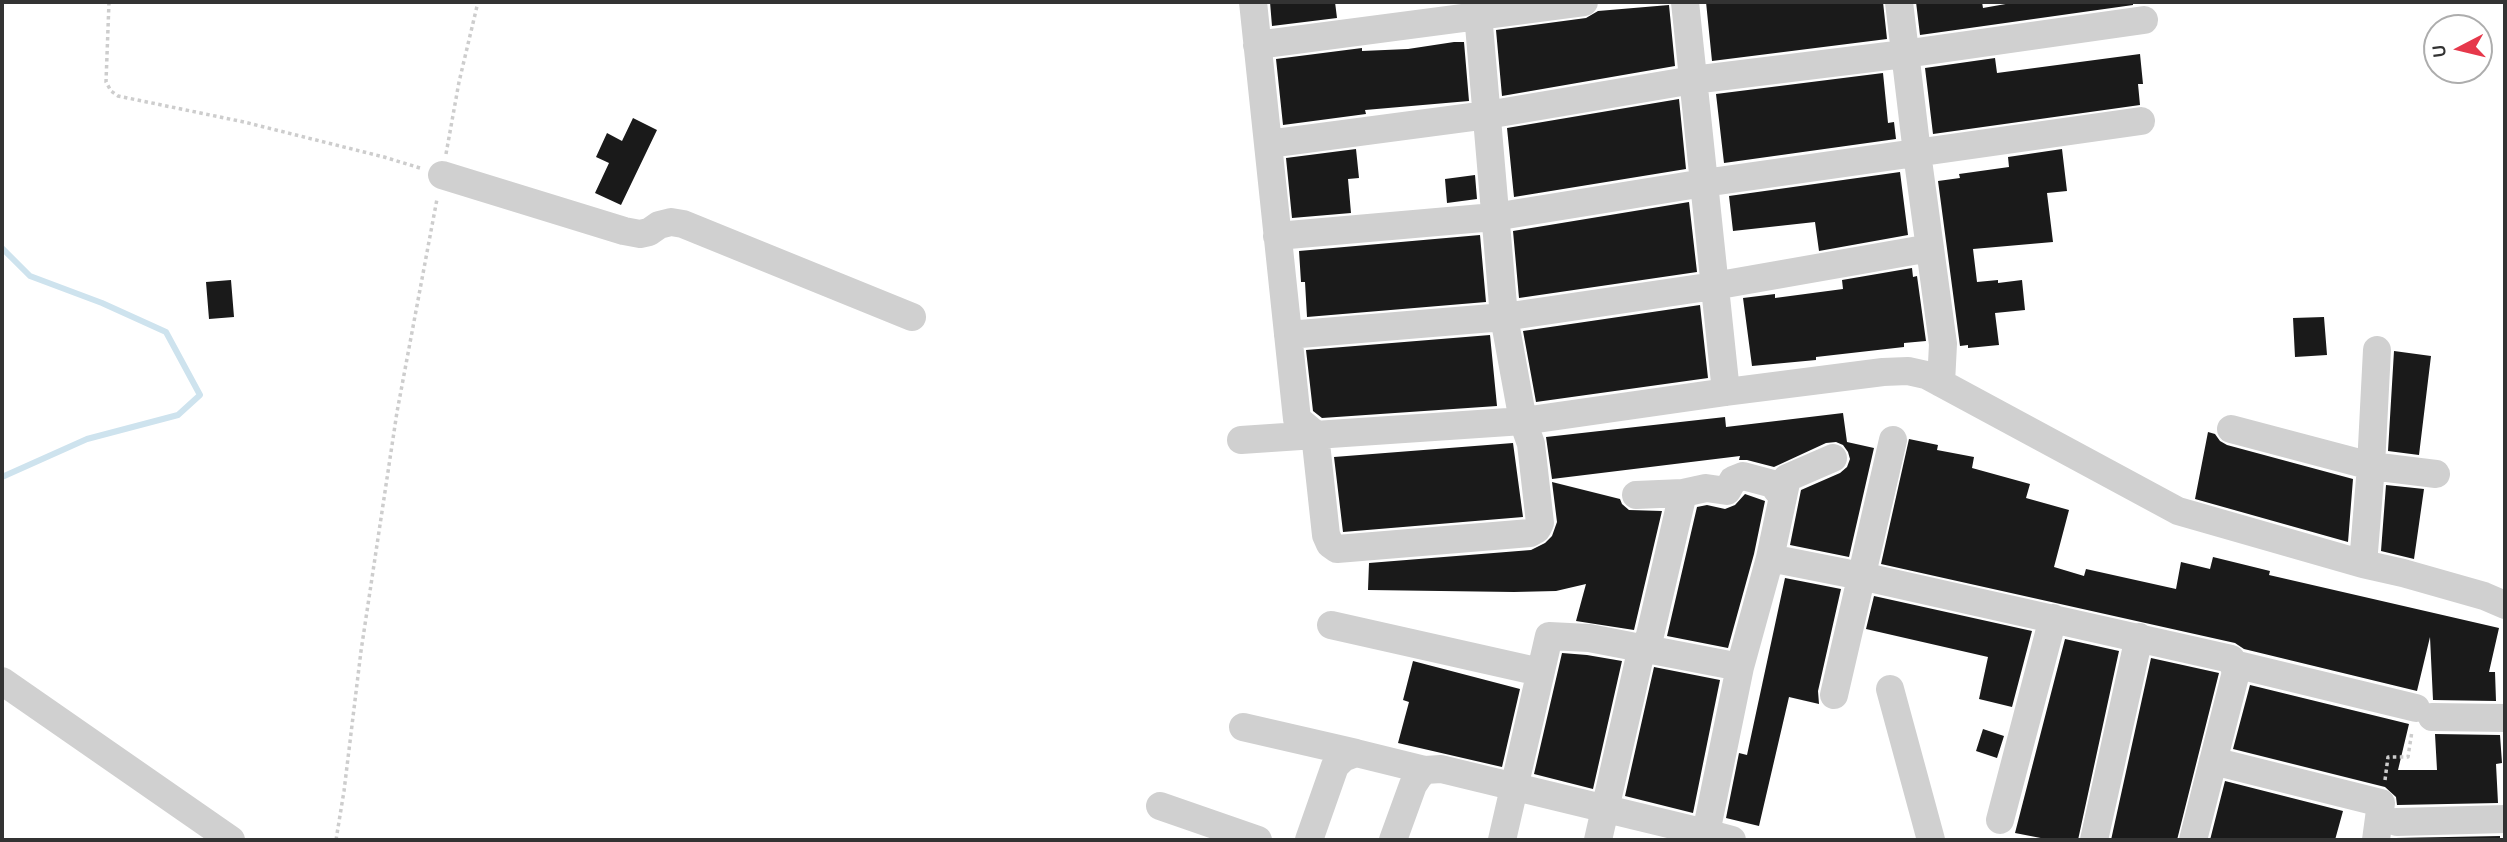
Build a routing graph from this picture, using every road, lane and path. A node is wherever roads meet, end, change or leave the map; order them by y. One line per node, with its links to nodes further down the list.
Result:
1 (109, 2): 16 (path)
2 (478, 2): 16 (path)
3 (1253, 2): 9 (street)
4 (1584, 2): 7 (street)
5 (1685, 2): 11 (street)
6 (1899, 2): 10 (street)
7 (1478, 8): 9 (street); 12 (street)
8 (2144, 20): 10 (street)
9 (1257, 45): 14 (street)
10 (1904, 54): 11 (street); 15 (street)
11 (1693, 80): 12 (street); 17 (street)
12 (1486, 116): 14 (street); 18 (street)
13 (2141, 121): 15 (street)
14 (1268, 144): 19 (street)
15 (1916, 153): 17 (street); 20 (street)
16 (442, 175): 22 (street); 67 (path)
17 (1704, 183): 18 (street); 21 (street)
18 (1494, 217): 19 (street); 23 (street)
19 (1277, 236): 24 (street)
20 (1930, 248): 21 (street); 26 (street)
21 (1714, 286): 23 (street); 27 (street)
22 (912, 317)
23 (1504, 317): 24 (street); 28 (street)
24 (1288, 335): 30 (street)
25 (2377, 350): 34 (street)
26 (1941, 383): 27 (street); 40 (street)
27 (1726, 392): 28 (street)
28 (1523, 421): 30 (street); 30 (street)
29 (2231, 429): 34 (street)
30 (1315, 434): 31 (street)
31 (1241, 440)
32 (1893, 440): 41 (street)
33 (1833, 458): 36 (street)
34 (2371, 466): 35 (street); 40 (street)
35 (2436, 474)
36 (1787, 478): 37 (street); 39 (street)
37 (1683, 493): 38 (street); 46 (street)
38 (1636, 495)
39 (1769, 558): 41 (street); 48 (street)
40 (2363, 564): 42 (street)
41 (1861, 576): 43 (street); 52 (street)
42 (2505, 605)
43 (2053, 618): 45 (street); 63 (street)
44 (1331, 625): 49 (street)
45 (2139, 638): 47 (street); 74 (street)
46 (1644, 647): 48 (street); 49 (street); 61 (street)
47 (2235, 664): 53 (street); 57 (street)
48 (1740, 667): 65 (street)
49 (1540, 672): 59 (street)
50 (2, 681): 66 (street)
51 (1890, 689): 73 (street)
52 (1834, 695)
53 (2424, 713): 54 (street); 64 (path)
54 (2505, 718)
55 (1243, 727): 56 (street)
56 (1356, 753): 58 (street); 69 (street)
57 (2213, 761): 64 (street); 75 (street)
58 (1425, 770): 59 (street); 70 (street)
59 (1514, 788): 61 (street); 71 (street)
60 (1160, 806): 68 (street)
61 (1605, 810): 65 (street); 72 (street)
62 (2505, 819): 64 (street)
63 (2000, 820)
64 (2385, 822)
65 (1708, 836)
66 (231, 840)
67 (336, 840)
68 (1258, 840)
69 (1309, 840)
70 (1393, 840)
71 (1502, 840)
72 (1598, 840)
73 (1931, 840)
74 (2094, 840)
75 (2193, 840)

